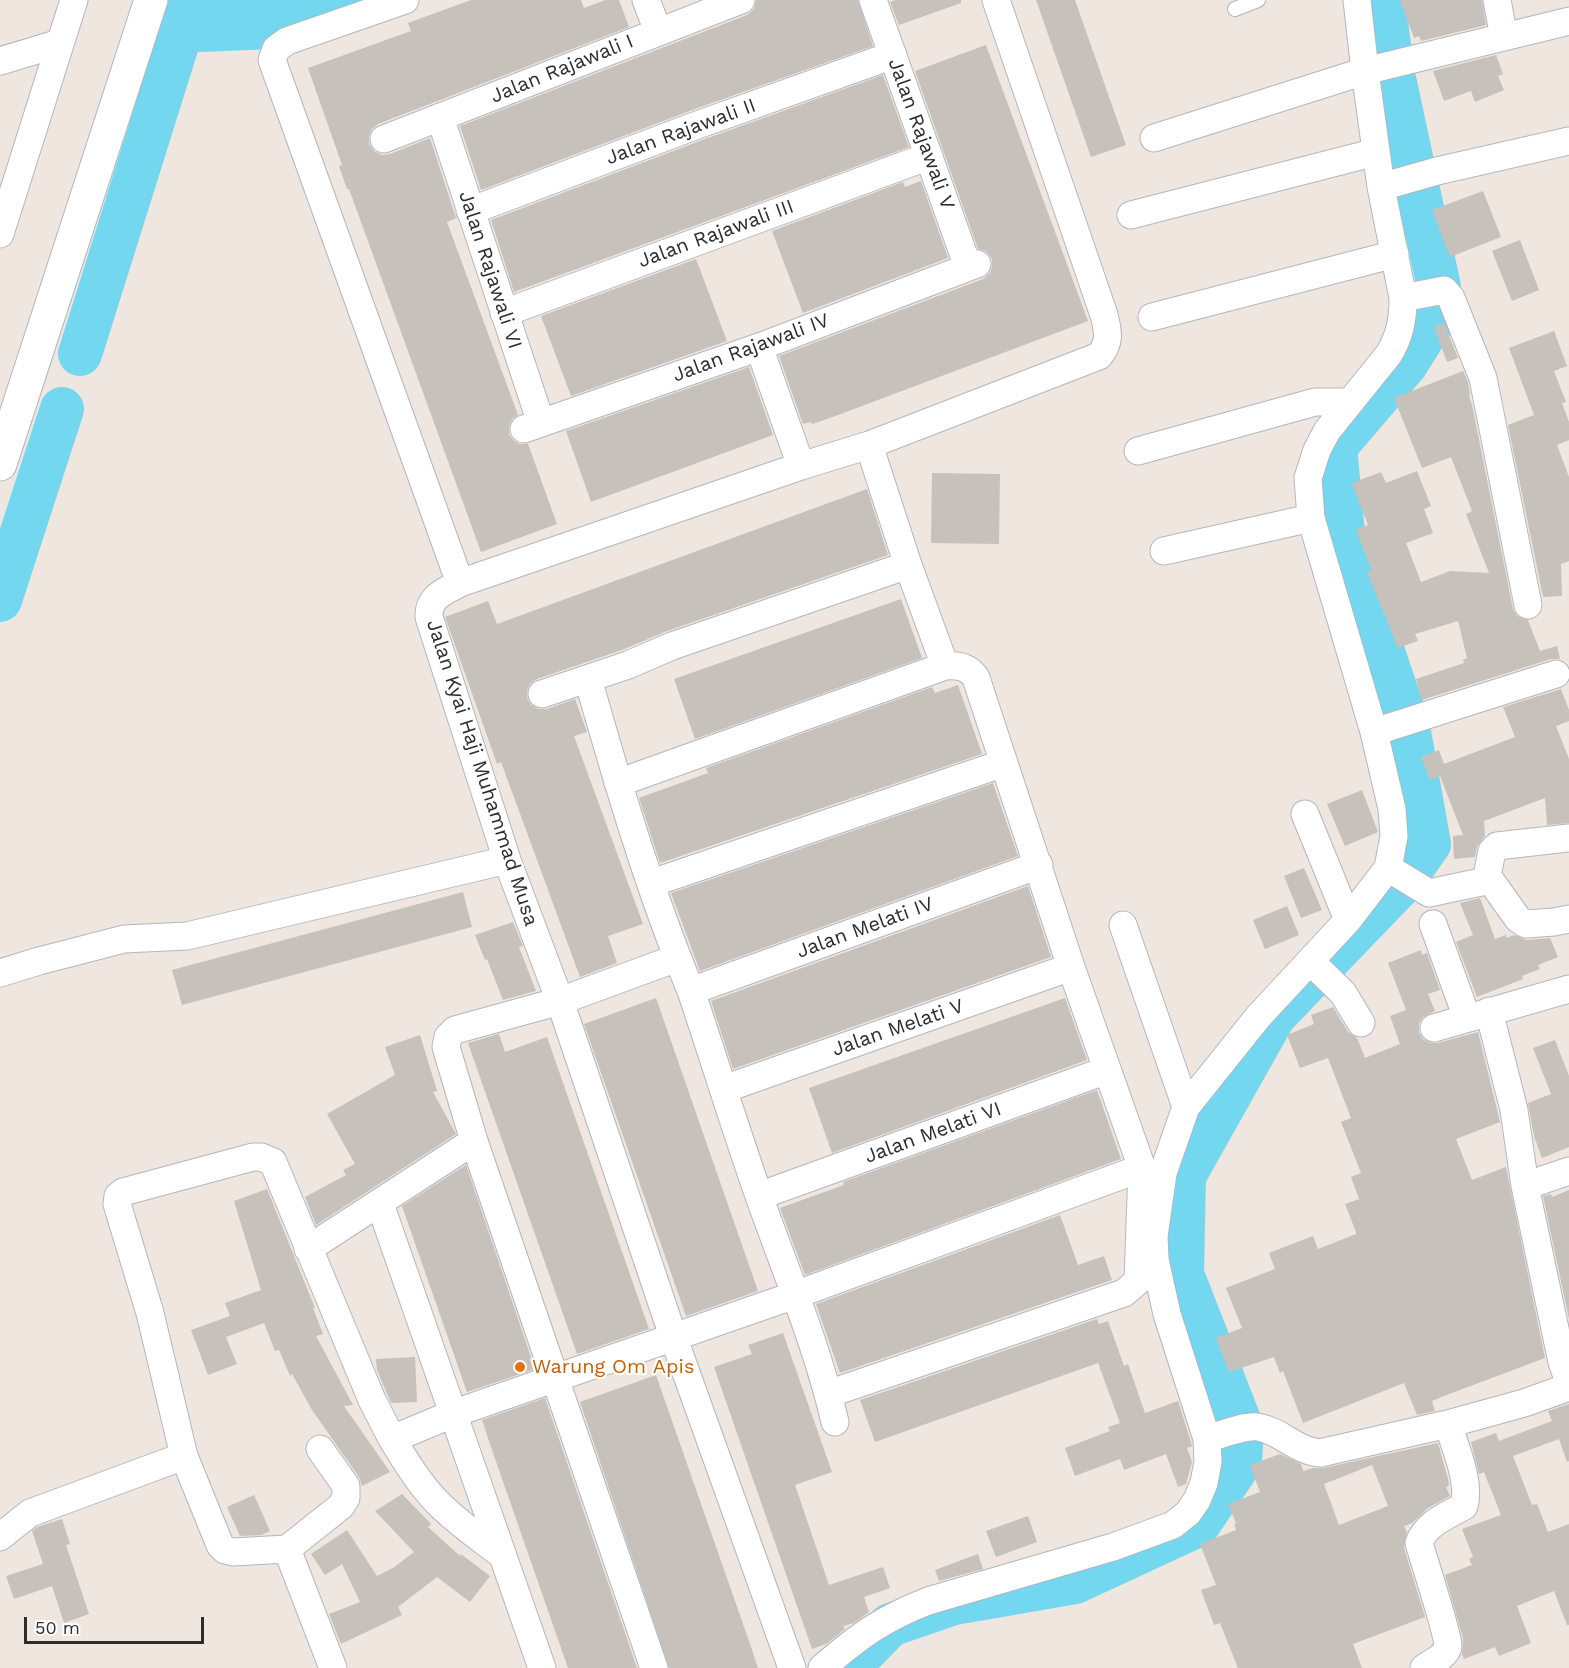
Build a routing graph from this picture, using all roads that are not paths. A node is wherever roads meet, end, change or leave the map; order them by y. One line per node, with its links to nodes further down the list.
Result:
1 (74, 0): 15 (street)
2 (151, 0): 39 (street)
3 (405, 0): 44 (street)
4 (646, 0): 13 (street)
5 (741, 0): 13 (street, Jalan Rajawali I)
6 (873, 0): 16 (street, Jalan Rajawali V)
7 (996, 0): 37 (street, Jalan Kyai Haji Muhammad Musa)
8 (1258, 0): 11 (lane)
9 (1357, 0): 18 (street)
10 (1497, 0): 14 (street)
11 (1235, 9)
12 (1569, 21): 14 (street)
13 (658, 31): 19 (street, Jalan Rajawali I)
14 (1504, 36): 18 (street)
15 (60, 43): 17 (street); 28 (street)
16 (892, 55): 24 (street, Jalan Rajawali V); 26 (street, Jalan Rajawali II)
17 (0, 61)
18 (1381, 68): 20 (street); 23 (street)
19 (440, 117): 21 (street, Jalan Rajawali I); 26 (street, Jalan Rajawali VI)
20 (1154, 138)
21 (384, 139)
22 (1569, 141): 25 (street)
23 (1376, 152): 25 (street); 27 (street)
24 (929, 156): 30 (street, Jalan Rajawali V); 32 (street, Jalan Rajawali III)
25 (1391, 184): 29 (street)
26 (470, 211): 32 (street, Jalan Rajawali VI)
27 (1131, 215)
28 (0, 234)
29 (1395, 254): 31 (street); 33 (street)
30 (972, 266): 34 (street, Jalan Rajawali IV)
31 (1424, 294): 35 (street); 45 (street)
32 (504, 313): 36 (street, Jalan Rajawali VI)
33 (1152, 317)
34 (759, 347): 36 (street, Jalan Rajawali IV); 40 (street)
35 (1350, 402): 38 (street); 41 (street)
36 (533, 426)
37 (869, 445): 40 (street, Jalan Kyai Haji Muhammad Musa); 43 (street)
38 (1138, 451)
39 (0, 464)
40 (801, 466): 44 (street, Jalan Kyai Haji Muhammad Musa)
41 (1311, 518): 42 (street); 50 (street)
42 (1164, 551)
43 (908, 565): 46 (street); 48 (street)
44 (460, 583): 55 (street, Jalan Kyai Haji Muhammad Musa)
45 (1528, 605)
46 (945, 666): 51 (street); 52 (street)
47 (1556, 674): 50 (street)
48 (588, 679): 49 (street); 52 (street)
49 (542, 694)
50 (1384, 729): 57 (street)
51 (1004, 763): 56 (street); 59 (street)
52 (618, 783): 59 (street)
53 (1305, 814): 61 (street)
54 (1569, 838): 58 (street)
55 (507, 860): 67 (street); 70 (street, Jalan Kyai Haji Muhammad Musa)
56 (1039, 865): 65 (street); 69 (street, Jalan Melati IV)
57 (1394, 872): 58 (street); 61 (street)
58 (1486, 880): 60 (street)
59 (652, 883): 64 (street)
60 (1569, 919)
61 (1348, 920): 66 (street)
62 (1433, 924): 71 (street)
63 (1123, 925): 76 (street)
64 (677, 958): 69 (street); 70 (street)
65 (1071, 967): 74 (street); 75 (street, Jalan Melati V)
66 (1317, 969): 72 (street); 76 (street)
67 (0, 973)
68 (1569, 989): 71 (street)
69 (691, 991): 75 (street)
70 (560, 1001): 77 (street); 85 (street, Jalan Kyai Haji Muhammad Musa)
71 (1478, 1015): 73 (street); 80 (street)
72 (1361, 1023)
73 (1434, 1028)
74 (1107, 1071): 78 (street); 81 (street, Jalan Melati VI)
75 (724, 1089): 81 (street)
76 (1186, 1107): 93 (street)
77 (474, 1141): 82 (street); 86 (street)
78 (1142, 1168): 84 (street); 89 (street)
79 (1569, 1171): 80 (street)
80 (1525, 1186): 87 (street)
81 (759, 1196): 84 (street)
82 (380, 1204): 83 (street); 90 (street)
83 (308, 1249): 94 (street); 96 (street)
84 (795, 1295): 85 (street); 89 (street)
85 (673, 1336): 86 (street); 103 (street, Jalan Kyai Haji Muhammad Musa)
86 (555, 1378): 90 (street); 102 (street)
87 (1569, 1382)
88 (1569, 1387): 92 (street)
89 (828, 1394): 91 (street)
90 (454, 1413): 94 (street); 99 (street)
91 (835, 1422)
92 (1448, 1424): 93 (street); 105 (street)
93 (1229, 1433): 104 (street)
94 (392, 1439): 99 (street)
95 (320, 1449): 98 (street)
96 (184, 1456): 97 (street); 98 (street)
97 (0, 1537)
98 (287, 1549): 100 (street)
99 (502, 1555): 101 (street)
100 (333, 1668)
101 (542, 1668)
102 (654, 1668)
103 (792, 1668)
104 (822, 1668)
105 (1424, 1668)

